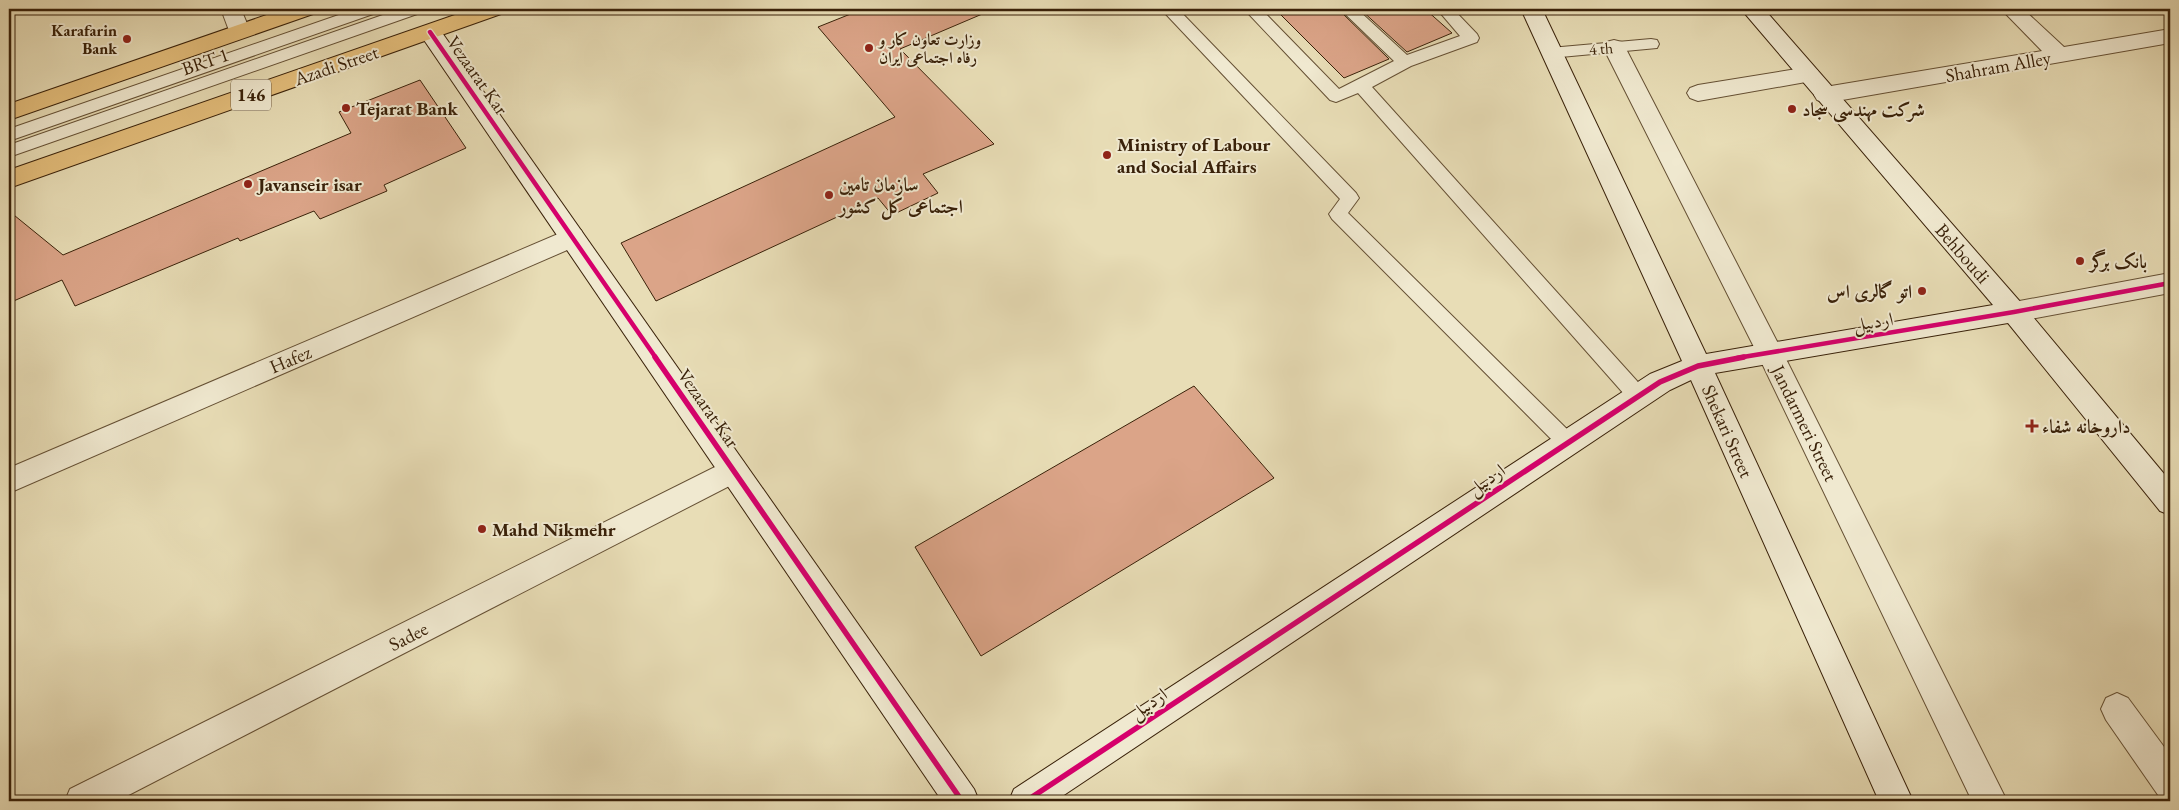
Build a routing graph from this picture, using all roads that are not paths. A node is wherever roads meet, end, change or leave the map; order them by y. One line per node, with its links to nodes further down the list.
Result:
1 (231, 9): 13 (street)
2 (305, 9): 13 (main road)
3 (371, 9): 26 (lane, BRT 1)
4 (415, 9): 27 (lane, BRT 1)
5 (492, 9): 14 (main road, Azadi Street / 146)
6 (1169, 9): 35 (lane)
7 (1252, 9): 22 (lane)
8 (1348, 9): 20 (lane)
9 (1445, 9): 20 (lane)
10 (1531, 9): 18 (street, Shekari Street)
11 (1752, 9): 21 (street, Behboudi)
12 (2011, 9): 19 (street)
13 (239, 31): 25 (main road)
14 (430, 32): 28 (main road, Azadi Street / 146); 29 (street, Vezaarat Kar)
15 (2170, 36): 19 (street, Shahram Alley)
16 (1651, 44): 17 (lane, 4 th)
17 (1614, 47): 18 (lane, 4 th); 32 (street, Jandarmeri Street)
18 (1550, 53): 33 (street, Shekari Street)
19 (2060, 55): 24 (street, Shahram Alley)
20 (1405, 62): 22 (lane)
21 (1809, 75): 23 (street); 24 (street, Behboudi)
22 (1361, 86): 34 (lane)
23 (1698, 93)
24 (1825, 95): 31 (street, Behboudi)
25 (9, 112)
26 (9, 135)
27 (9, 151)
28 (9, 179)
29 (572, 237): 36 (street, Vezaarat Kar); 37 (street, Hafez)
30 (2170, 283): 31 (street, اردبیل)
31 (2014, 312): 32 (street, اردبیل); 38 (street, Behboudi)
32 (1770, 353): 33 (street, اردبیل); 45 (street, Jandarmeri Street)
33 (1698, 366): 34 (street, اردبیل); 44 (street, Shekari Street)
34 (1638, 397): 35 (street, اردبیل)
35 (1568, 443): 43 (street, اردبیل)
36 (733, 470): 41 (street, Sadee); 42 (street, Vezaarat Kar)
37 (9, 481)
38 (2170, 502)
39 (2117, 709): 40 (street)
40 (2170, 783)
41 (82, 801)
42 (962, 801)
43 (1026, 801)
44 (1896, 801)
45 (1990, 801)

